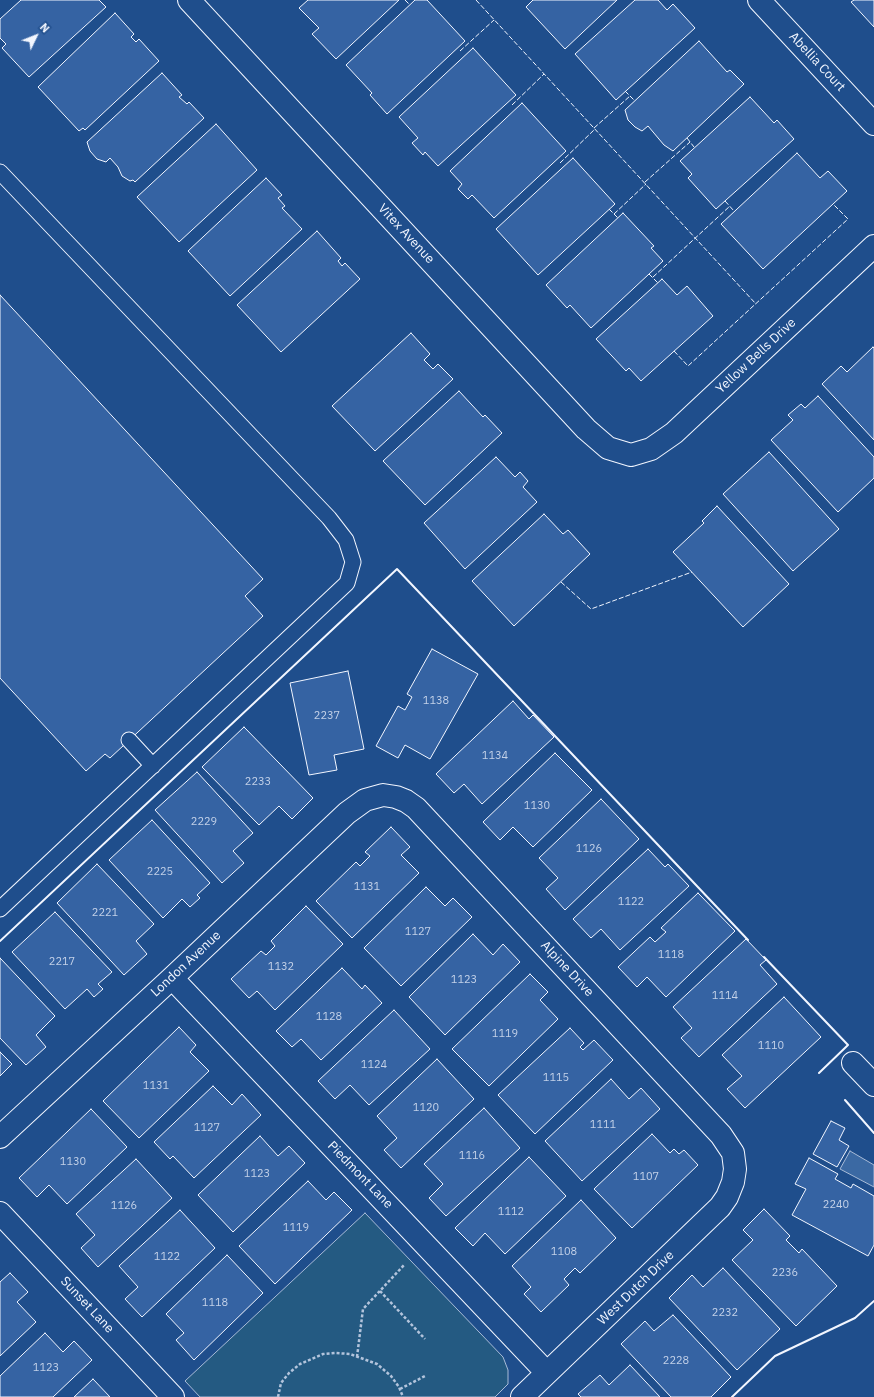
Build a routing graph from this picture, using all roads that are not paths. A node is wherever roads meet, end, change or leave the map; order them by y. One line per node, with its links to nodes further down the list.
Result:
1 (189, 0): 6 (street, Vitex Avenue)
2 (759, 0): 3 (street, Abellia Court)
3 (874, 124)
4 (0, 172): 8 (lane)
5 (874, 246): 6 (street, Yellow Bells Drive)
6 (631, 455)
7 (129, 740): 8 (lane)
8 (152, 766): 10 (lane)
9 (375, 797): 11 (street, London Avenue); 15 (street, Alpine Drive)
10 (0, 909)
11 (172, 978): 14 (street, London Avenue); 17 (street, Piedmont Lane)
12 (853, 1063): 13 (street)
13 (874, 1085)
14 (0, 1137)
15 (735, 1169): 17 (street, West Dutch Drive)
16 (0, 1213): 18 (street, Sunset Lane)
17 (547, 1373): 19 (street, West Dutch Drive)
18 (173, 1397)
19 (522, 1397)

